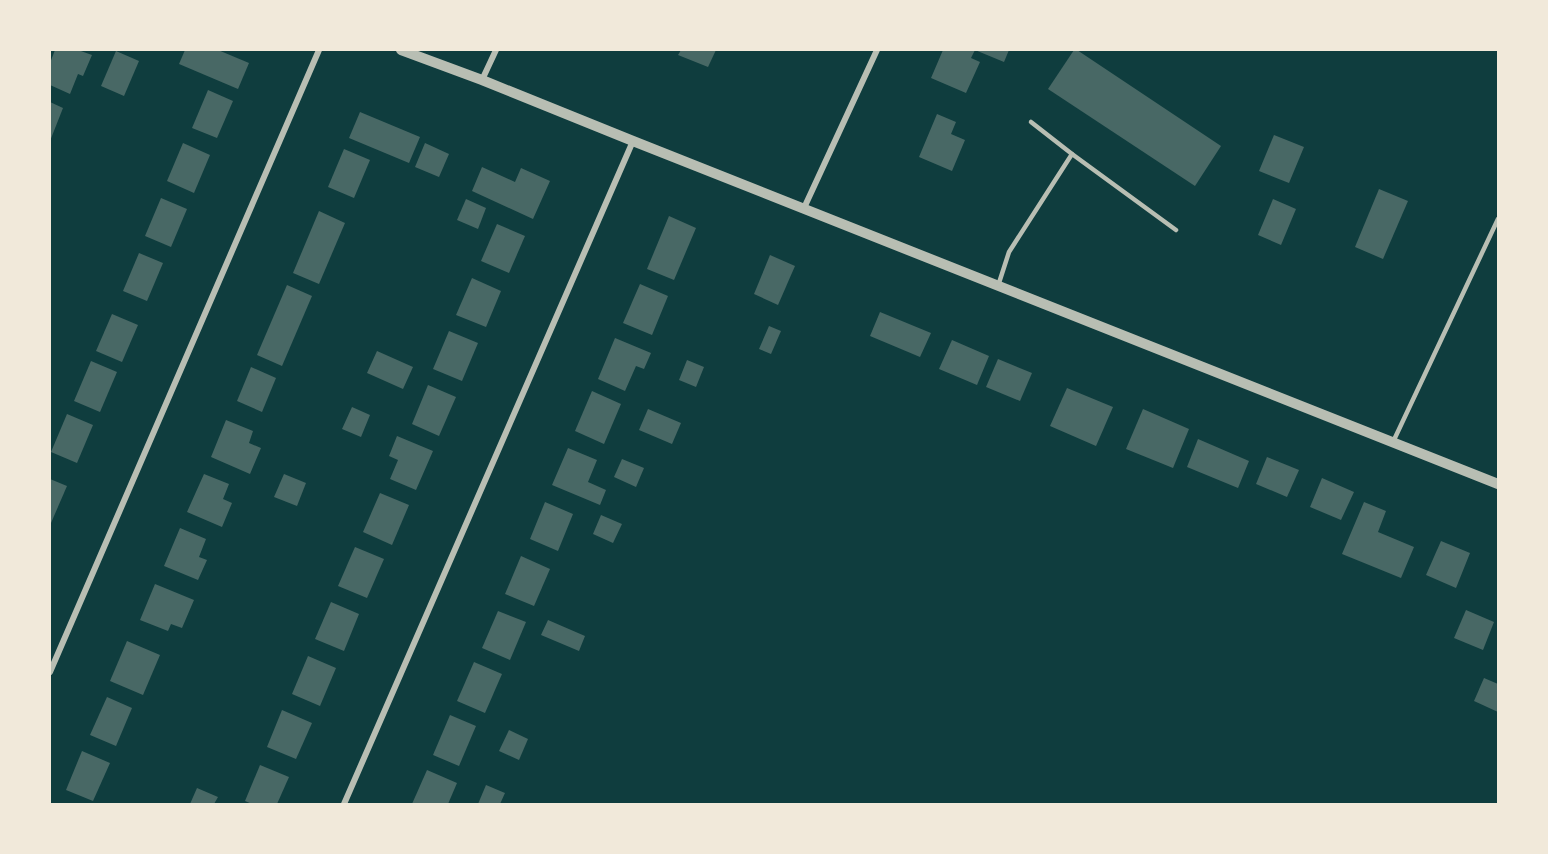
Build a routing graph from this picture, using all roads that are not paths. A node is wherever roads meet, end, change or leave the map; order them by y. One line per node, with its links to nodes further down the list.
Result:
1 (319, 50): 15 (street)
2 (400, 50): 5 (street)
3 (496, 50): 5 (street)
4 (877, 50): 9 (street)
5 (482, 80): 7 (street)
6 (1031, 122): 8 (lane)
7 (633, 141): 9 (street); 16 (street)
8 (1072, 154): 11 (lane); 12 (lane)
9 (804, 208): 12 (street)
10 (1498, 219): 13 (lane)
11 (1176, 230)
12 (999, 286): 13 (street)
13 (1393, 442): 14 (street)
14 (1498, 484)
15 (50, 672)
16 (344, 804)

